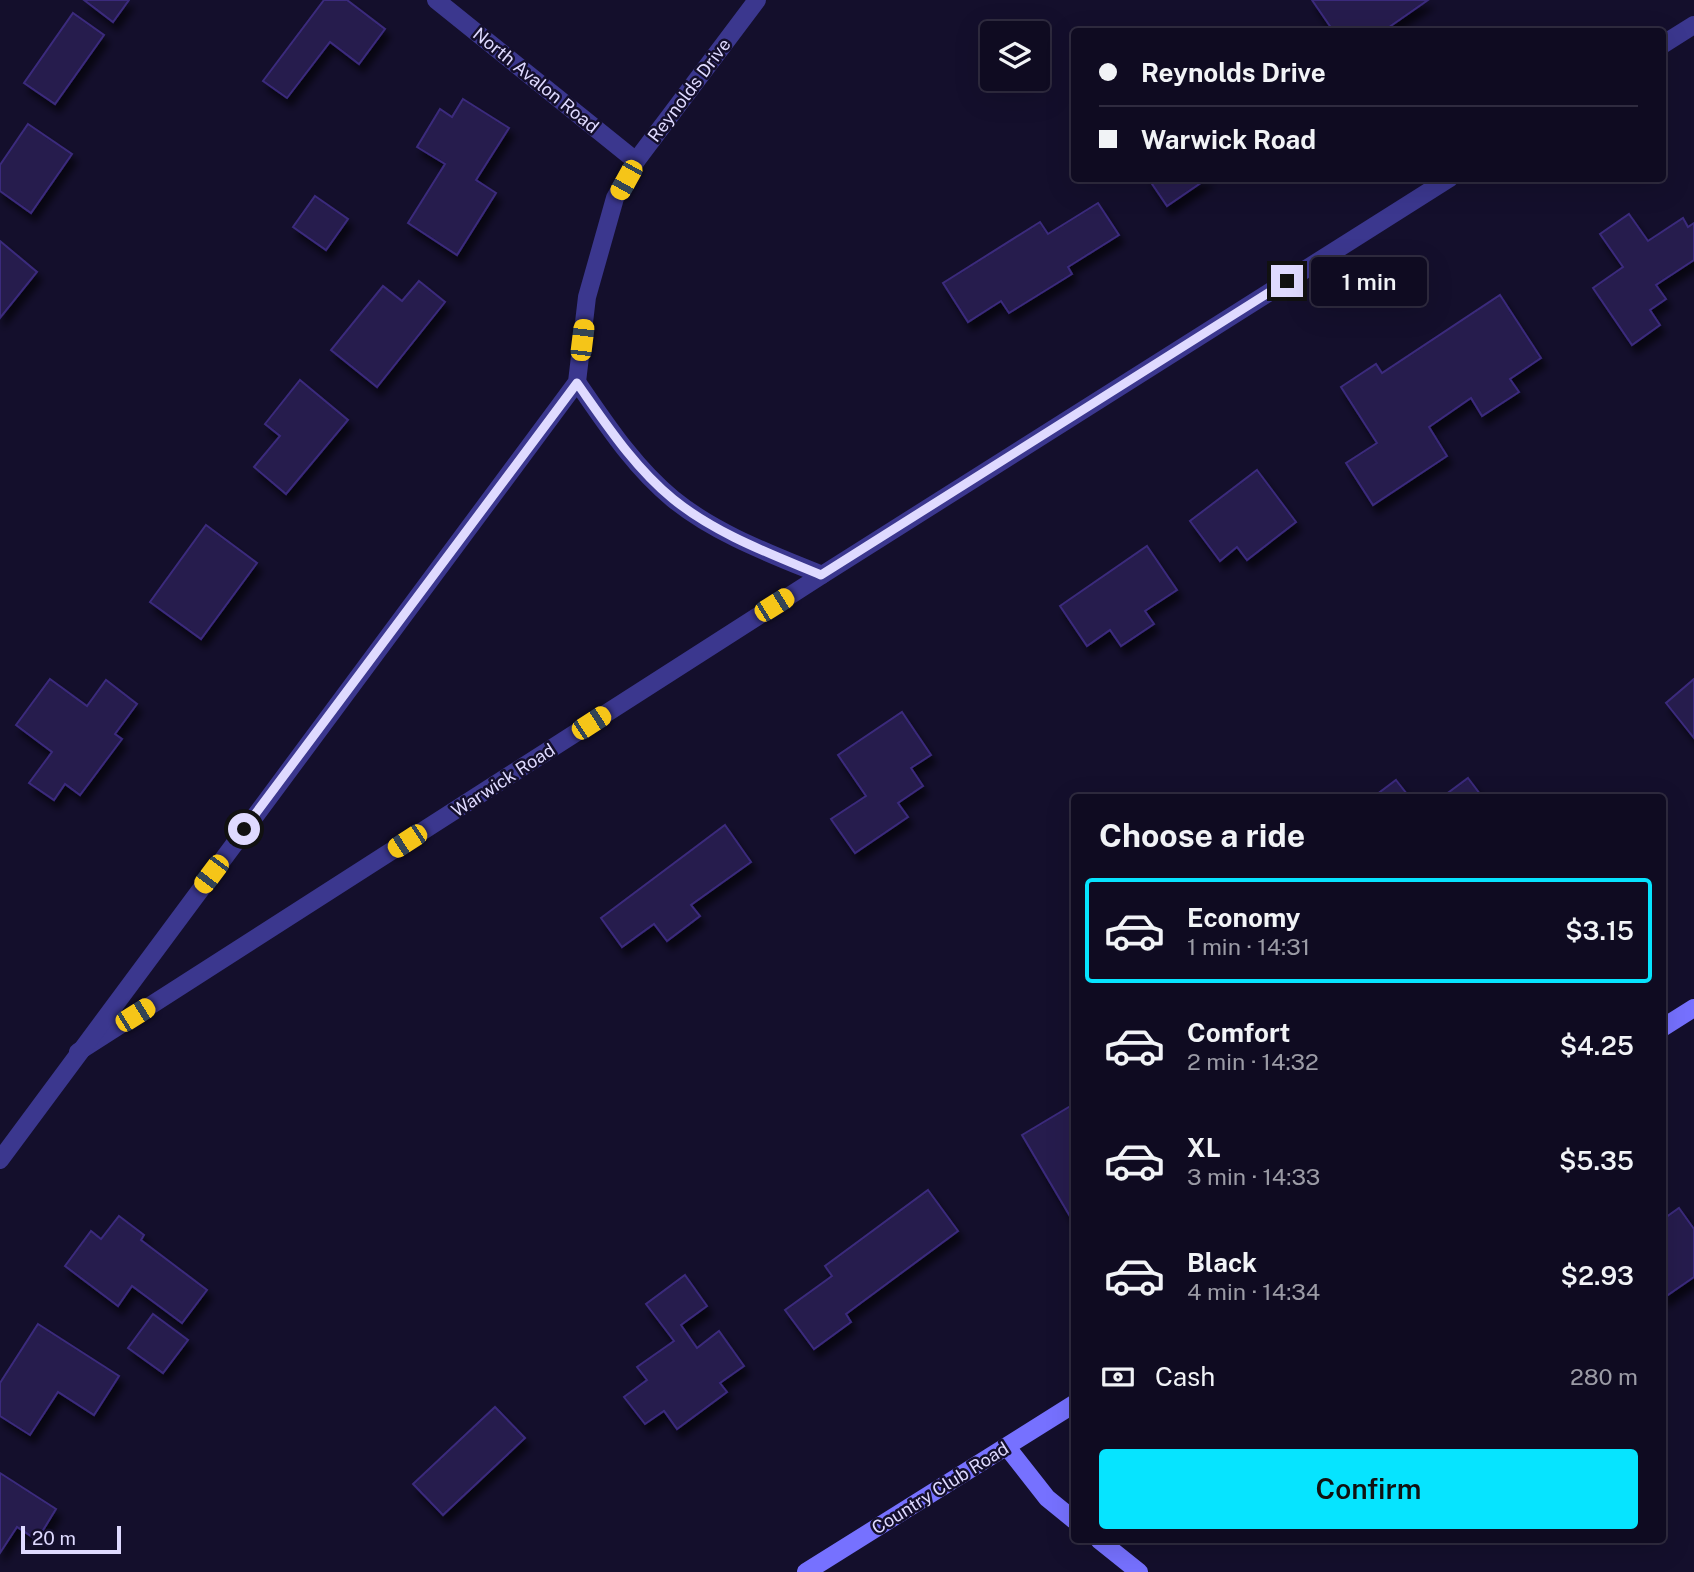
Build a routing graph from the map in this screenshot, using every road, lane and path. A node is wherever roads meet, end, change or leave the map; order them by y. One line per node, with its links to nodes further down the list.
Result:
1 (436, 0): 5 (street, North Avalon Road)
2 (757, 0): 5 (street, Reynolds Drive)
3 (1694, 25): 4 (street)
4 (1666, 42)
5 (636, 161): 7 (street, Reynolds Drive)
6 (1444, 182): 8 (street, Warwick Road)
7 (577, 383): 8 (street); 11 (street)
8 (821, 575): 11 (street, Warwick Road)
9 (1694, 1008): 10 (main road)
10 (1666, 1026)
11 (78, 1052): 12 (street)
12 (0, 1160)
13 (1071, 1406): 14 (main road, Country Club Road)
14 (1007, 1447): 15 (main road); 17 (main road, Country Club Road)
15 (1071, 1518)
16 (1103, 1543): 18 (main road)
17 (806, 1572)
18 (1139, 1572)

